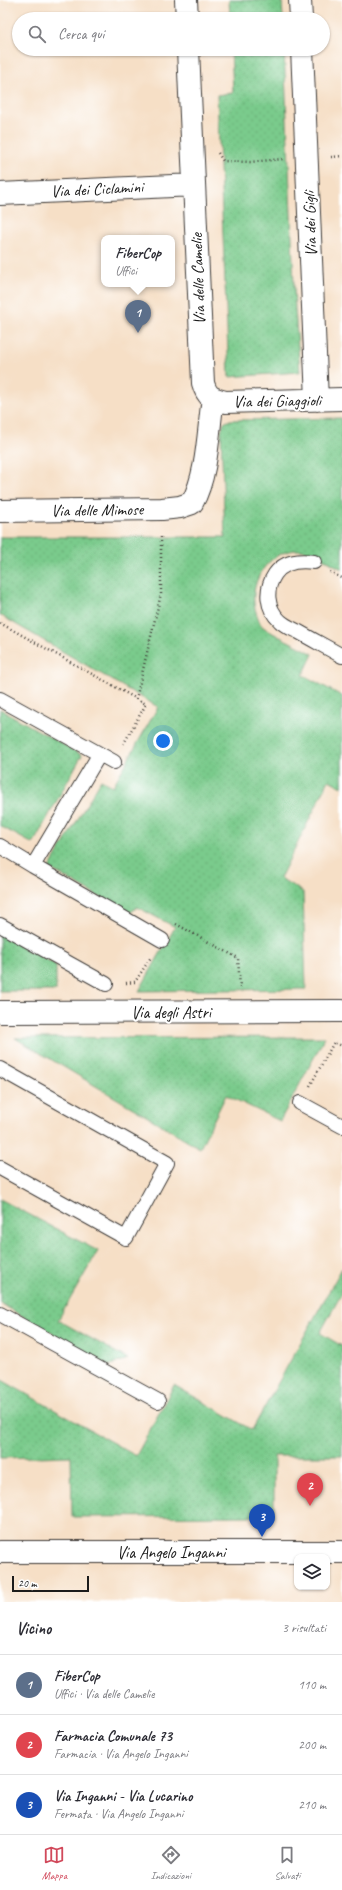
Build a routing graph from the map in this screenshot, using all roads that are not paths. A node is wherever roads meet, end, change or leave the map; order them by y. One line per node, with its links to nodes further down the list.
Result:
1 (186, 0): 3 (street)
2 (300, 0): 4 (street)
3 (187, 12)
4 (301, 12)
5 (188, 56): 7 (street, Via delle Camelie)
6 (302, 56): 11 (street, Via dei Gigli)
7 (194, 185): 8 (street, Via dei Ciclamini); 9 (street, Via delle Camelie)
8 (0, 194)
9 (213, 398): 11 (street, Via dei Giaggioli); 12 (street, Via delle Mimose)
10 (342, 399): 11 (street, Via dei Giaggioli)
11 (317, 400)
12 (0, 511)
13 (314, 562): 14 (lane)
14 (342, 656)
15 (0, 699): 16 (lane)
16 (99, 755): 17 (lane); 19 (lane)
17 (114, 762)
18 (0, 846): 19 (lane)
19 (33, 866): 21 (lane)
20 (0, 925): 22 (lane)
21 (162, 940)
22 (106, 984)
23 (342, 1011): 24 (street, Via degli Astri)
24 (0, 1012)
25 (0, 1069): 28 (lane)
26 (300, 1103): 27 (lane)
27 (342, 1126)
28 (0, 1168)
29 (0, 1314): 30 (lane)
30 (158, 1401)
31 (0, 1552): 32 (street, Via Angelo Inganni)
32 (342, 1552)

